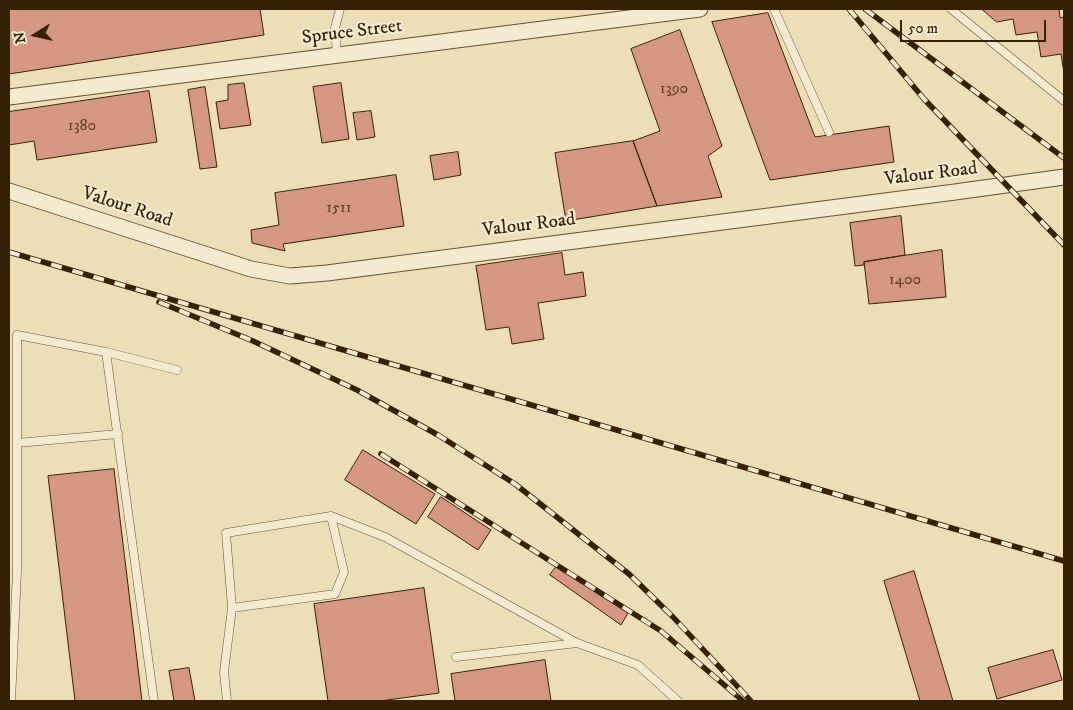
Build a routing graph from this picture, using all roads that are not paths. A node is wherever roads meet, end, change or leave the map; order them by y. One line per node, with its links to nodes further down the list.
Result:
1 (340, 9): 5 (lane)
2 (700, 9): 5 (street, Spruce Street)
3 (774, 9): 8 (lane)
4 (951, 9): 7 (lane)
5 (337, 55): 6 (street, Spruce Street)
6 (9, 97)
7 (1064, 101)
8 (829, 132)
9 (1064, 177): 10 (street, Valour Road)
10 (9, 191)
11 (13, 334): 12 (lane); 15 (lane)
12 (106, 352): 13 (lane); 14 (lane)
13 (177, 370)
14 (118, 434): 15 (lane); 21 (lane)
15 (17, 443): 20 (lane)
16 (331, 516): 17 (lane); 17 (lane); 18 (lane)
17 (232, 608): 22 (lane)
18 (577, 643): 19 (lane); 23 (lane)
19 (456, 657)
20 (11, 701)
21 (154, 701)
22 (227, 701)
23 (678, 701)

